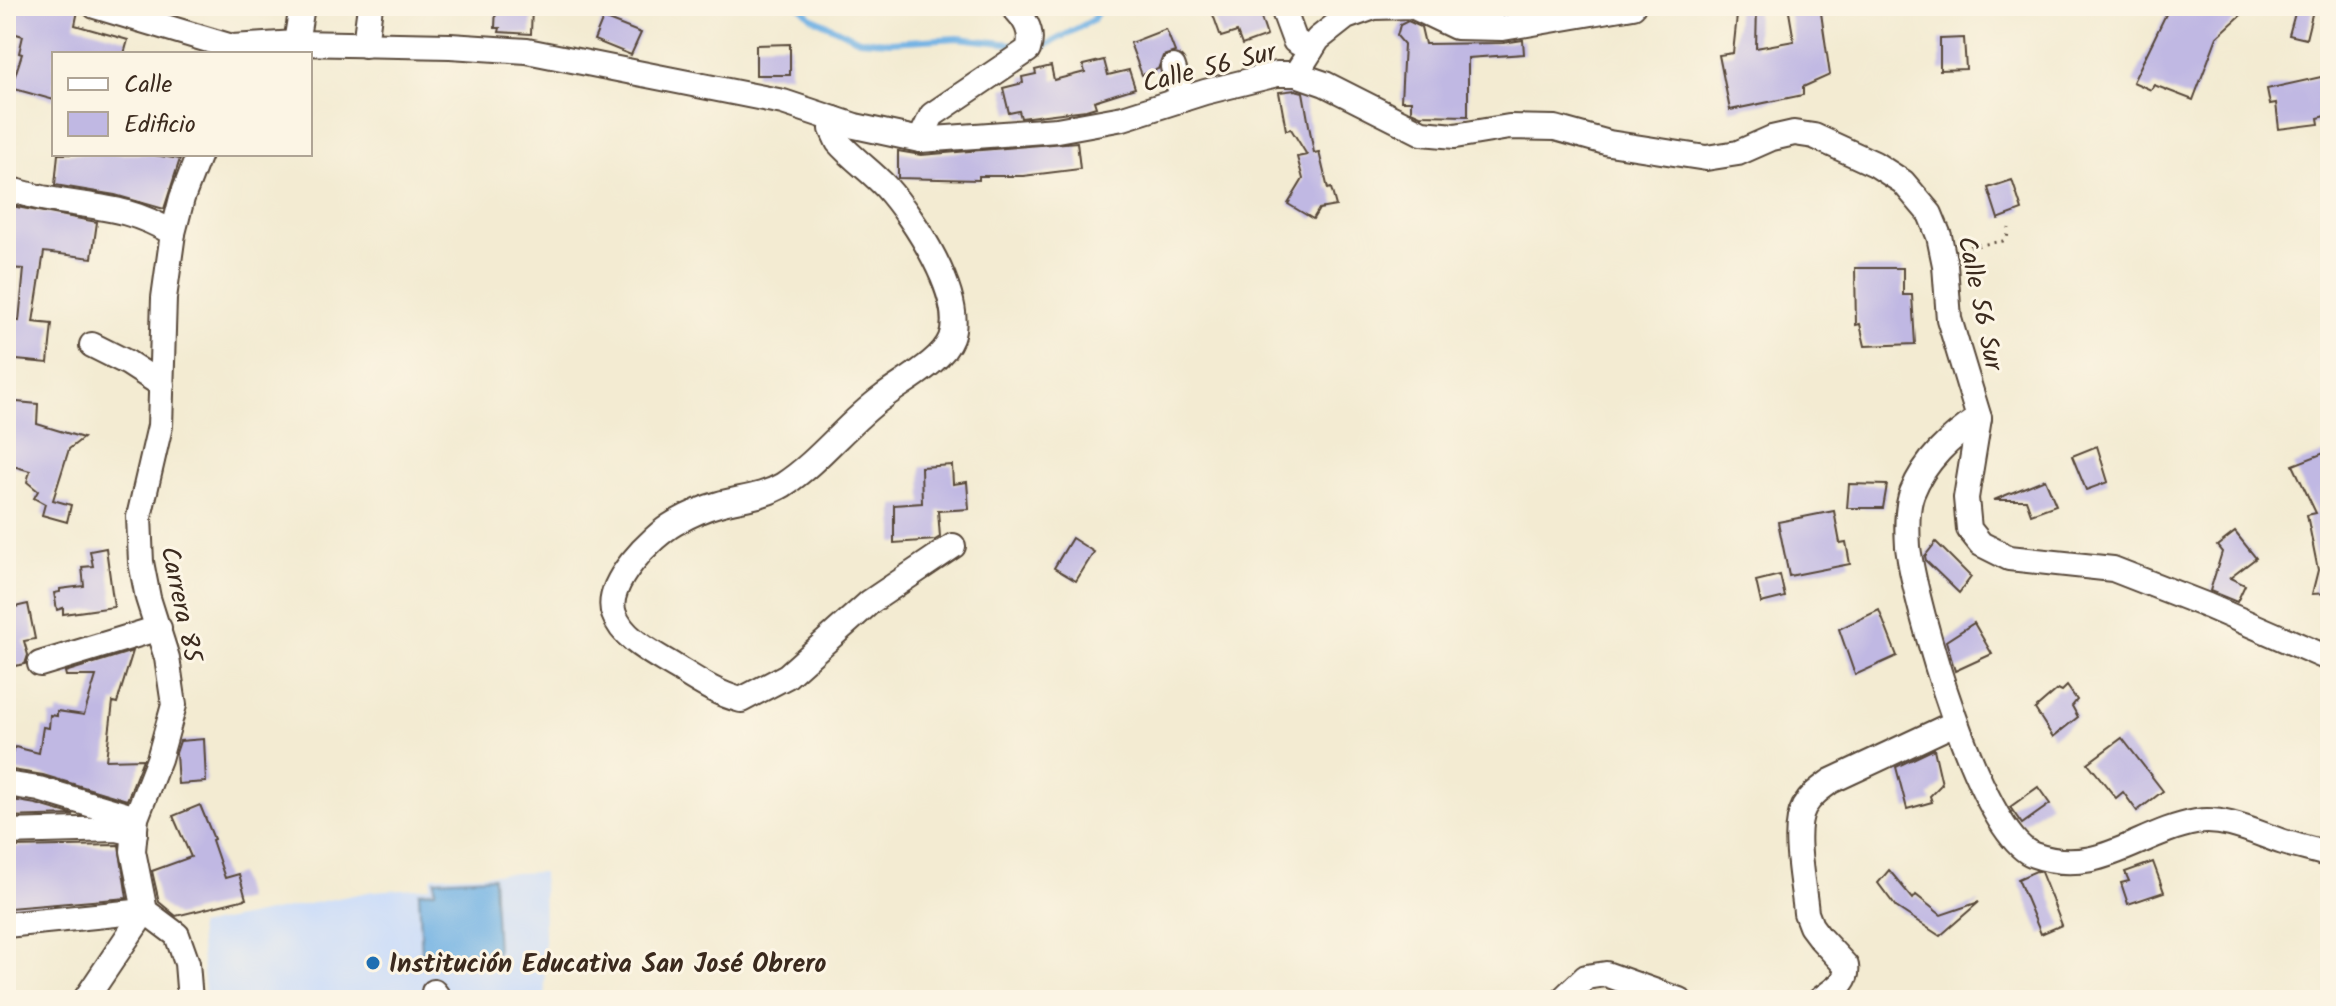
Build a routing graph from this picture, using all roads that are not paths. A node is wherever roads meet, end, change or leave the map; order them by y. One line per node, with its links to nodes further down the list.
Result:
1 (95, 6): 10 (street, Calle 56 Sur)
2 (302, 6): 7 (street)
3 (370, 6): 8 (street)
4 (1012, 6): 15 (street)
5 (1282, 6): 9 (street)
6 (1633, 6): 9 (street)
7 (296, 43): 8 (street, Calle 56 Sur); 10 (street, Calle 56 Sur)
8 (365, 45): 14 (street, Calle 56 Sur)
9 (1311, 50): 12 (street)
10 (231, 51)
11 (1173, 67): 13 (street)
12 (1296, 74): 13 (street, Calle 56 Sur); 21 (street, Calle 56 Sur)
13 (1183, 99): 15 (street, Calle 56 Sur)
14 (834, 119): 15 (street, Calle 56 Sur); 22 (street)
15 (920, 140)
16 (198, 156): 18 (street, Carrera 85)
17 (6, 190): 18 (street)
18 (173, 233): 20 (street, Carrera 85)
19 (92, 345): 20 (street)
20 (162, 385): 23 (street, Carrera 85)
21 (1979, 418): 24 (street, Calle 56 Sur); 26 (street)
22 (953, 546)
23 (159, 628): 25 (street); 28 (street, Carrera 85)
24 (2330, 659)
25 (40, 664)
26 (1955, 723): 30 (street); 38 (street)
27 (6, 784): 28 (street)
28 (135, 826): 29 (street); 32 (street, Carrera 85)
29 (6, 832)
30 (2330, 855)
31 (6, 901): 33 (street)
32 (145, 911): 33 (street); 34 (street); 35 (street)
33 (6, 925)
34 (85, 1000)
35 (190, 1000)
36 (1562, 1000): 37 (street)
37 (1679, 1000)
38 (1820, 1000)

